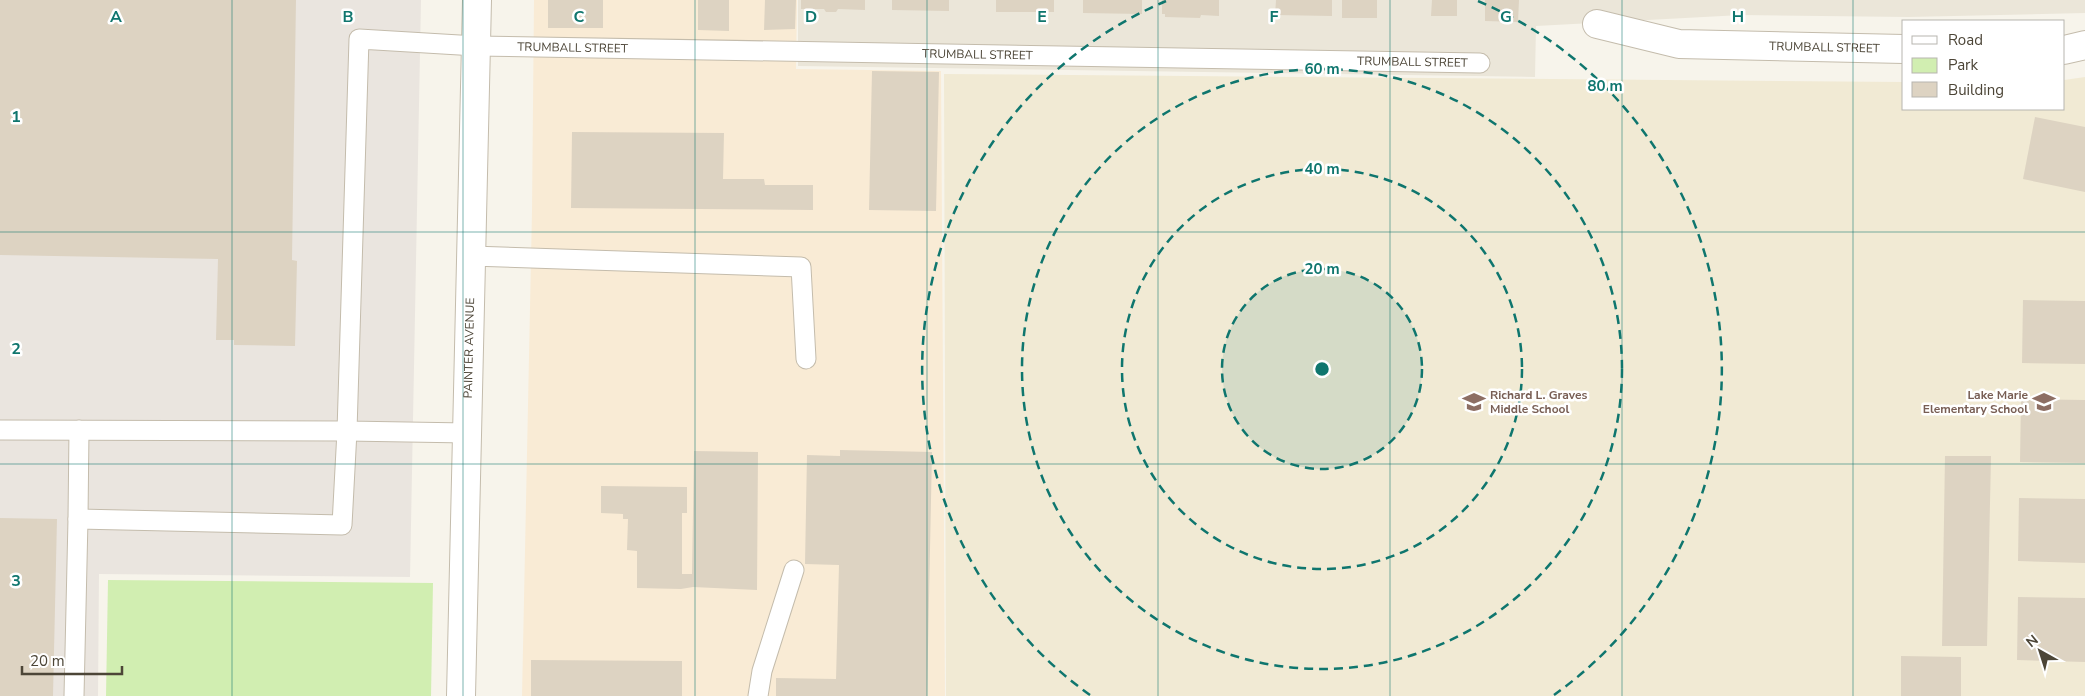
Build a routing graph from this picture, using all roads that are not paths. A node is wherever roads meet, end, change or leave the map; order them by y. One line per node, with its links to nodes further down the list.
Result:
1 (477, 0): 4 (street, PAINTER AVENUE)
2 (1597, 24): 5 (street, TRUMBALL STREET)
3 (2085, 45): 6 (street)
4 (476, 46): 7 (lane, TRUMBALL STREET); 8 (street, PAINTER AVENUE); 12 (lane, TRUMBALL STREET)
5 (1902, 49)
6 (2065, 50)
7 (1480, 63)
8 (471, 256): 9 (lane); 13 (street, PAINTER AVENUE)
9 (806, 359)
10 (0, 430): 11 (lane)
11 (79, 430): 12 (lane); 14 (lane)
12 (347, 431): 13 (lane); 14 (lane)
13 (467, 433): 17 (street, PAINTER AVENUE)
14 (78, 519): 16 (lane)
15 (794, 570): 18 (lane)
16 (74, 696)
17 (461, 696)
18 (758, 696)

